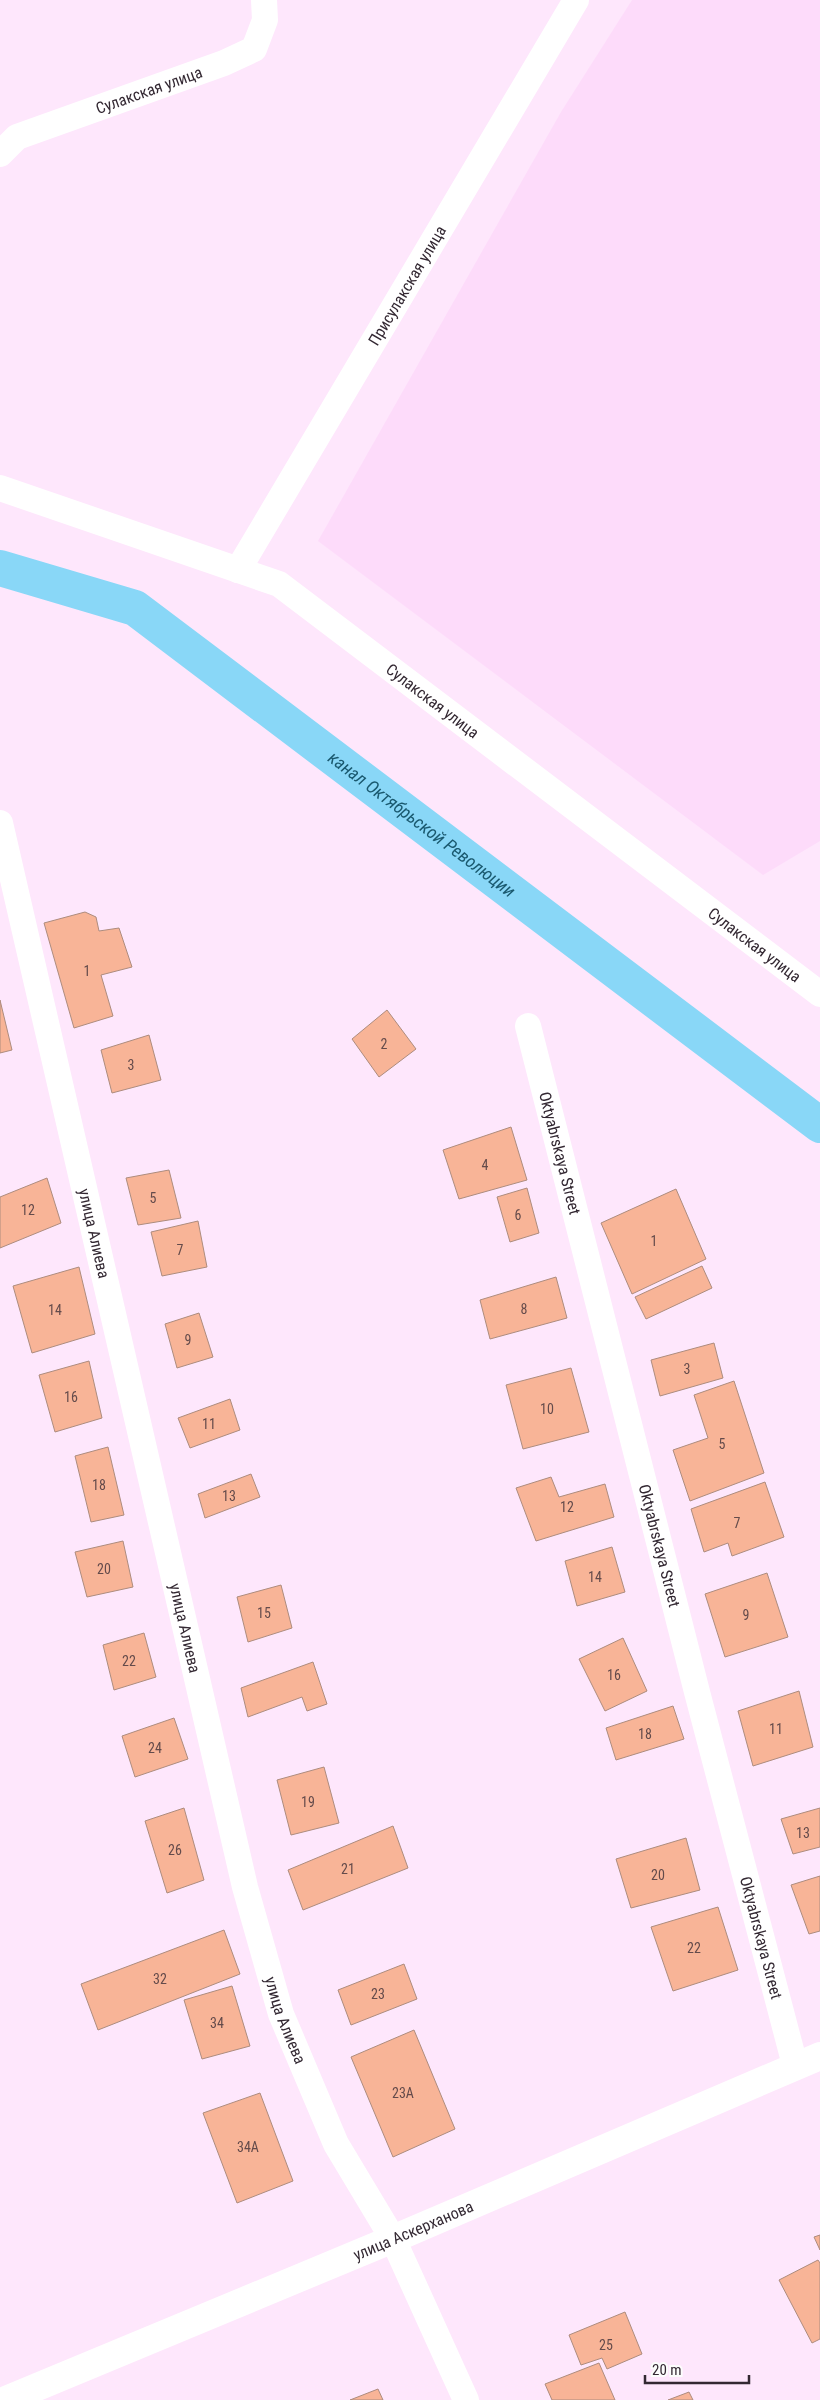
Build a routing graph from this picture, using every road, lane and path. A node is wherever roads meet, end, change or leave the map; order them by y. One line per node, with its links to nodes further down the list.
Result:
1 (264, 0): 3 (street, Сулакская улица)
2 (576, 0): 5 (street, Присулакская улица)
3 (0, 154)
4 (0, 488): 5 (street, Сулакская улица)
5 (238, 570): 7 (street, Сулакская улица)
6 (0, 823): 11 (street, улица Алиева)
7 (820, 994)
8 (528, 1026): 10 (street, Oktyabrskaya Street)
9 (820, 2056): 10 (street, улица Аскерханова)
10 (795, 2066): 11 (street, улица Аскерханова)
11 (393, 2239): 12 (street, улица Аскерханова); 13 (street, улица Алиева)
12 (6, 2400)
13 (466, 2400)

